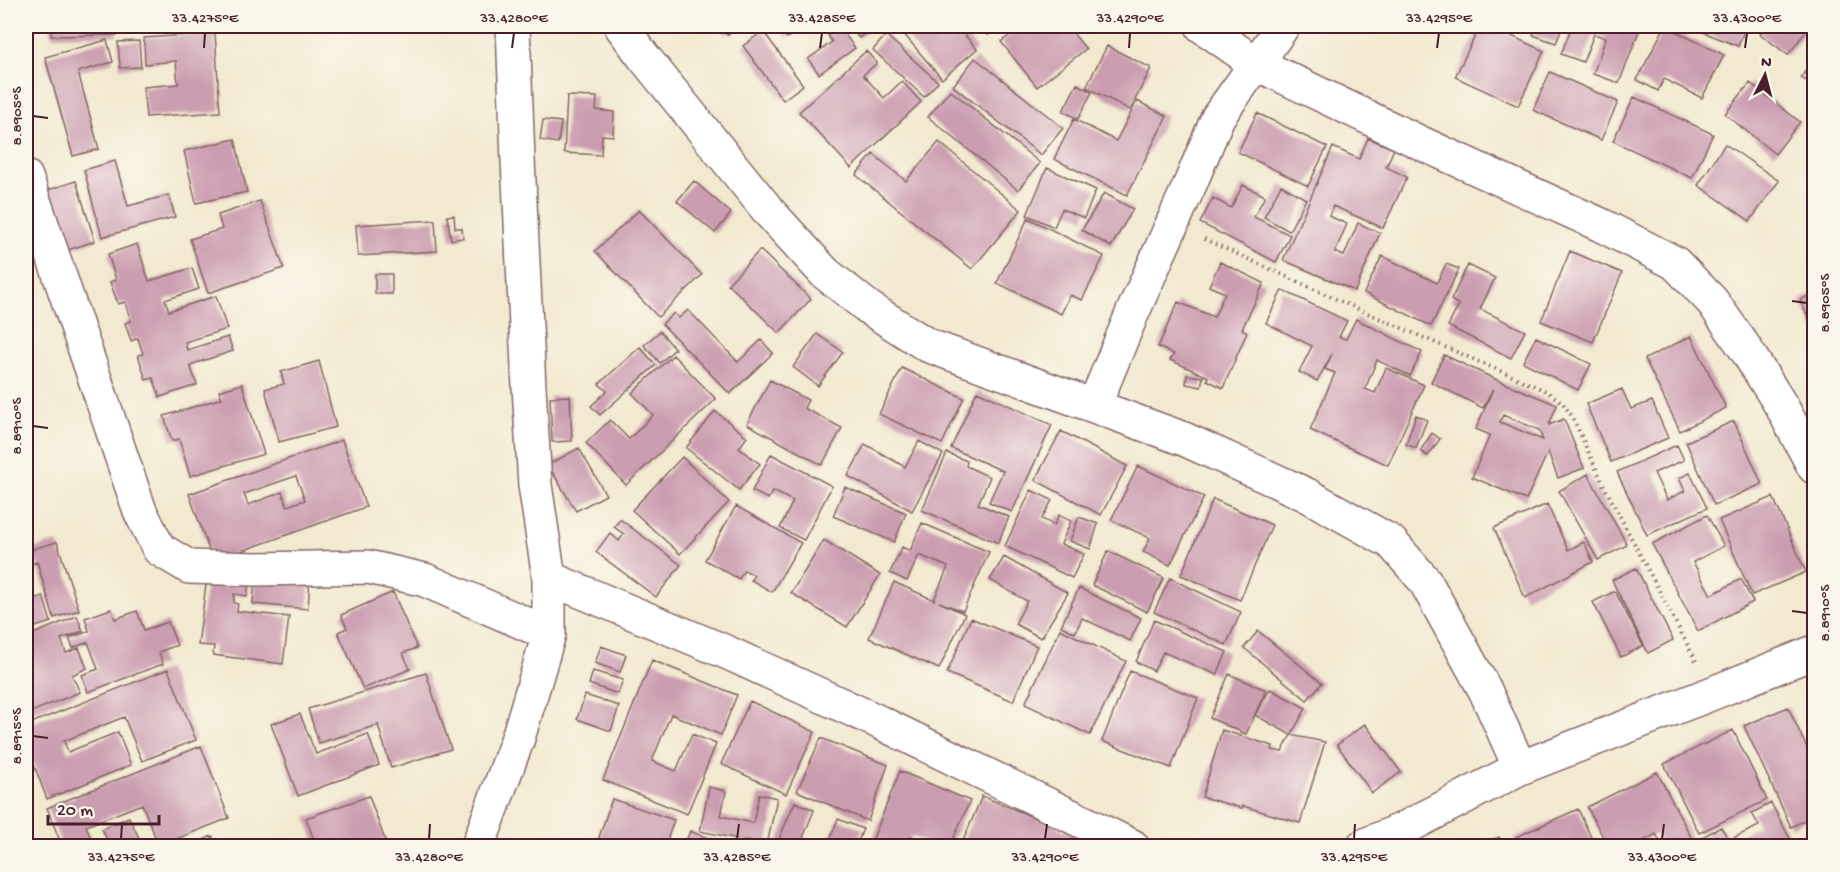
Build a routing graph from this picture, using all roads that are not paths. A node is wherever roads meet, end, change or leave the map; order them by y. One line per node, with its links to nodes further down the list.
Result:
1 (513, 26): 9 (street)
2 (621, 26): 7 (street)
3 (1202, 26): 5 (street)
4 (1283, 26): 5 (street)
5 (1255, 63): 7 (street); 8 (street)
6 (26, 177): 10 (street)
7 (1094, 406): 12 (street)
8 (1815, 467)
9 (549, 578): 10 (street); 14 (street)
10 (549, 634): 13 (street)
11 (1815, 652): 12 (street)
12 (1520, 768): 15 (street)
13 (478, 846)
14 (1132, 846)
15 (1363, 846)

